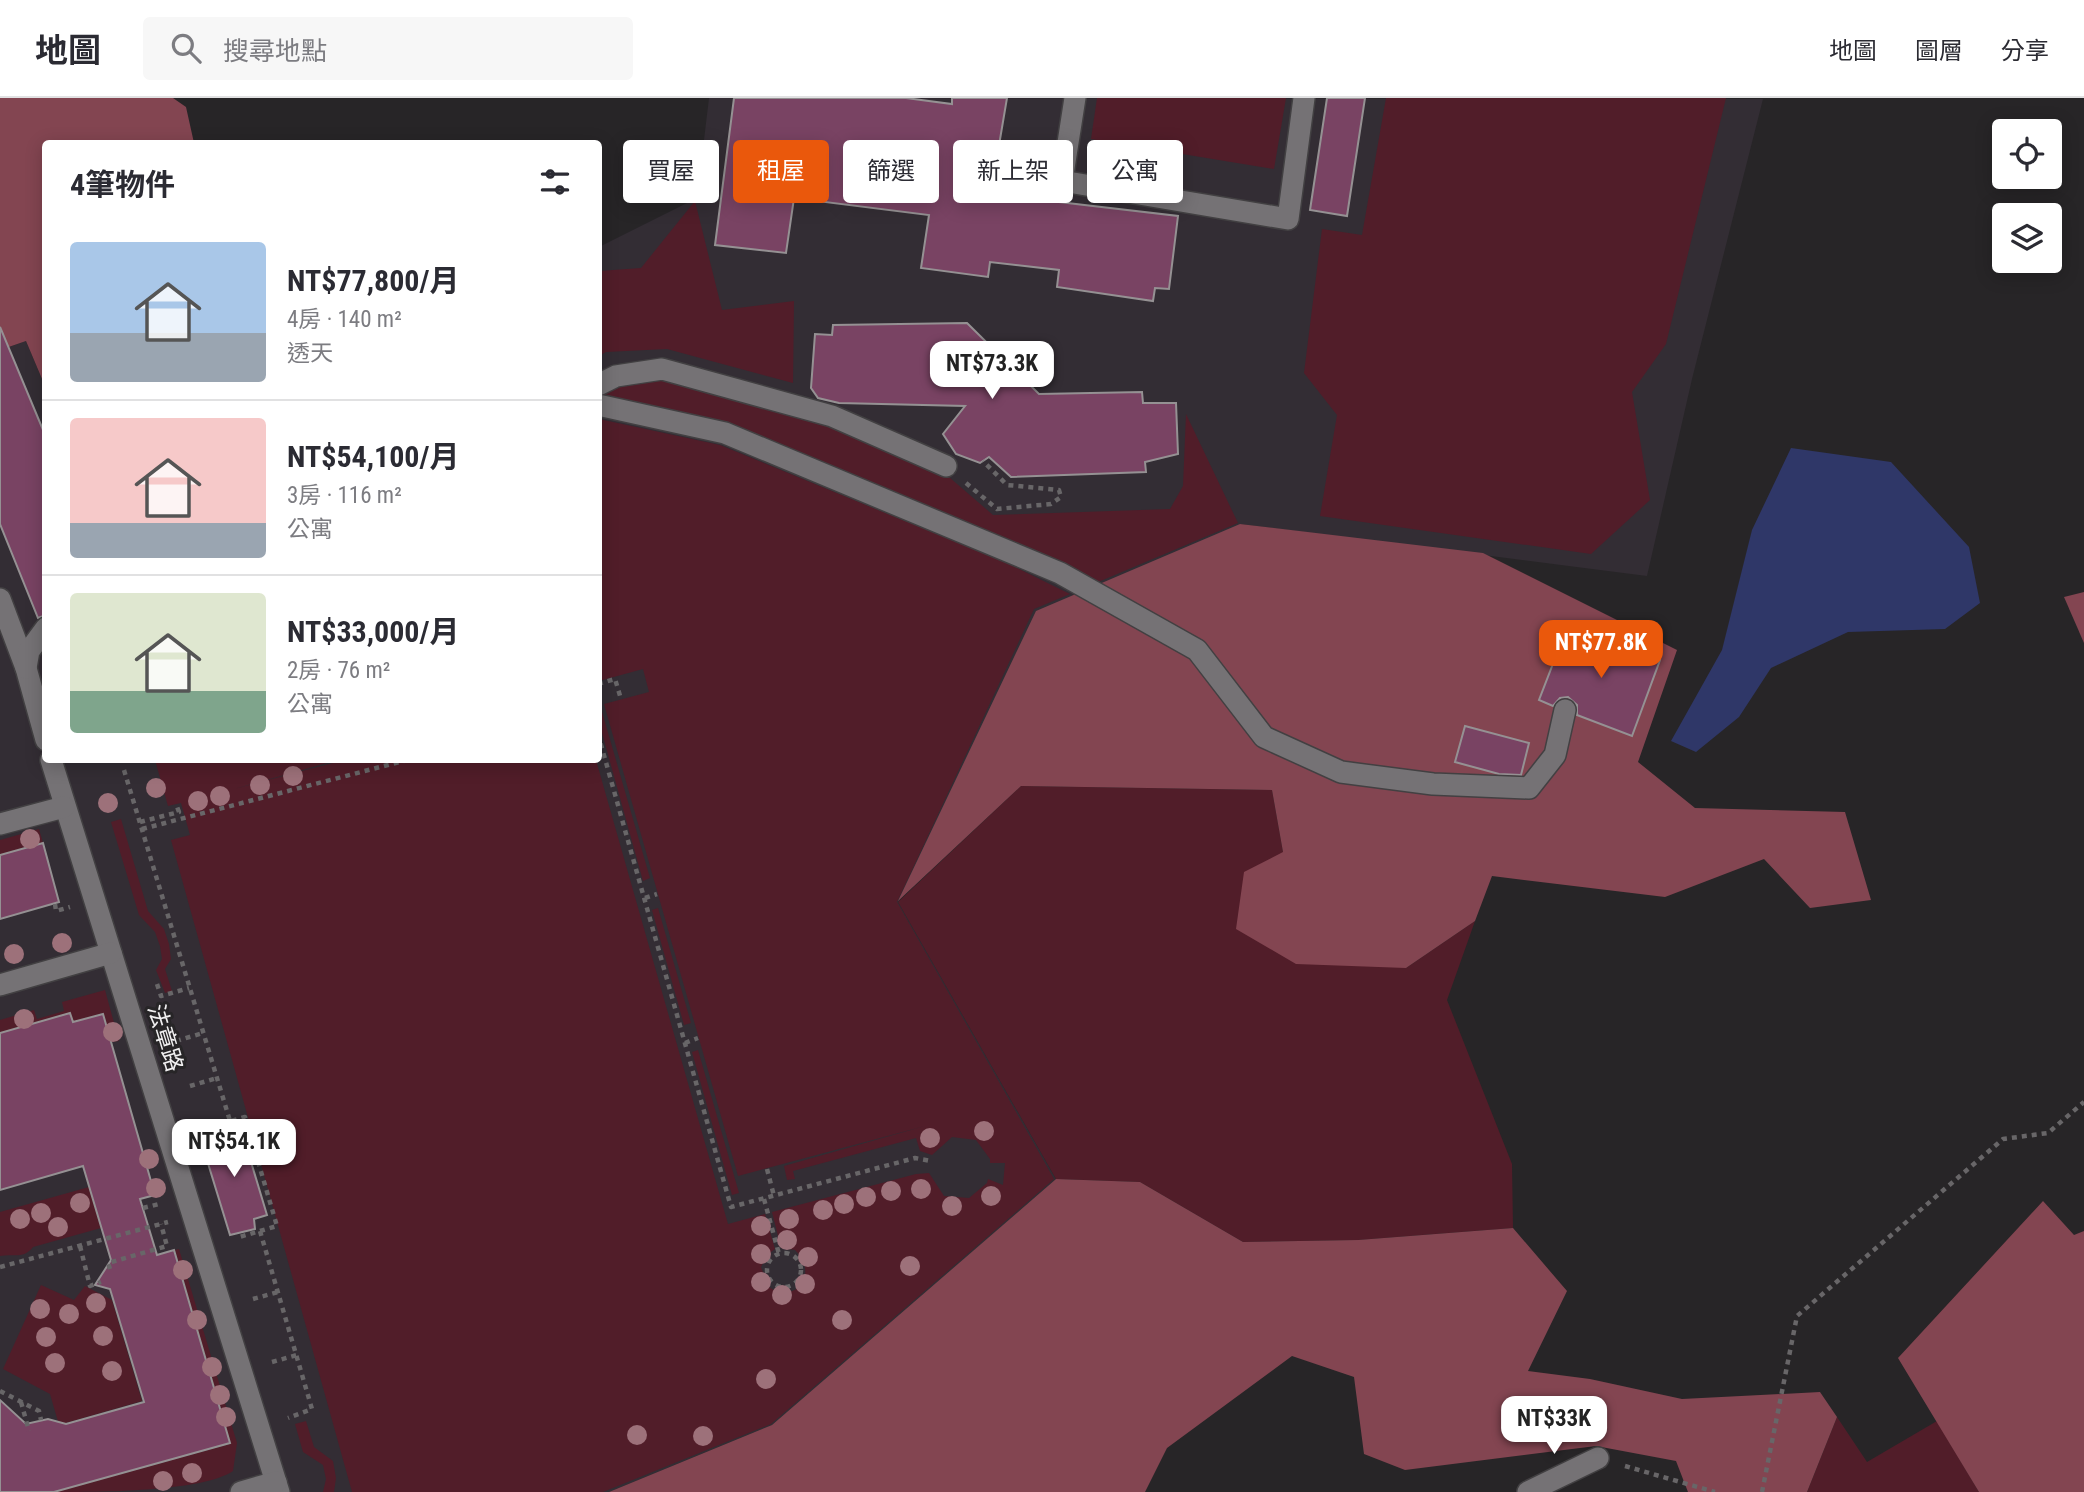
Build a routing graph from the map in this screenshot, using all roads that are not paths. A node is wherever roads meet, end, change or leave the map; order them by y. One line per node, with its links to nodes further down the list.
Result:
1 (1075, 98): 2 (street)
2 (1304, 98)
3 (602, 383): 5 (street)
4 (602, 406): 9 (street)
5 (946, 466)
6 (0, 599): 8 (street)
7 (42, 633): 8 (street)
8 (26, 668): 10 (street)
9 (1565, 710)
10 (42, 726)
11 (52, 763): 12 (street, 法章路)
12 (64, 807): 13 (street); 14 (street, 法章路)
13 (0, 824)
14 (111, 953): 15 (street); 17 (street, 法章路)
15 (0, 985)
16 (1598, 1458): 19 (street)
17 (277, 1487): 18 (street)
18 (241, 1492)
19 (1528, 1492)

